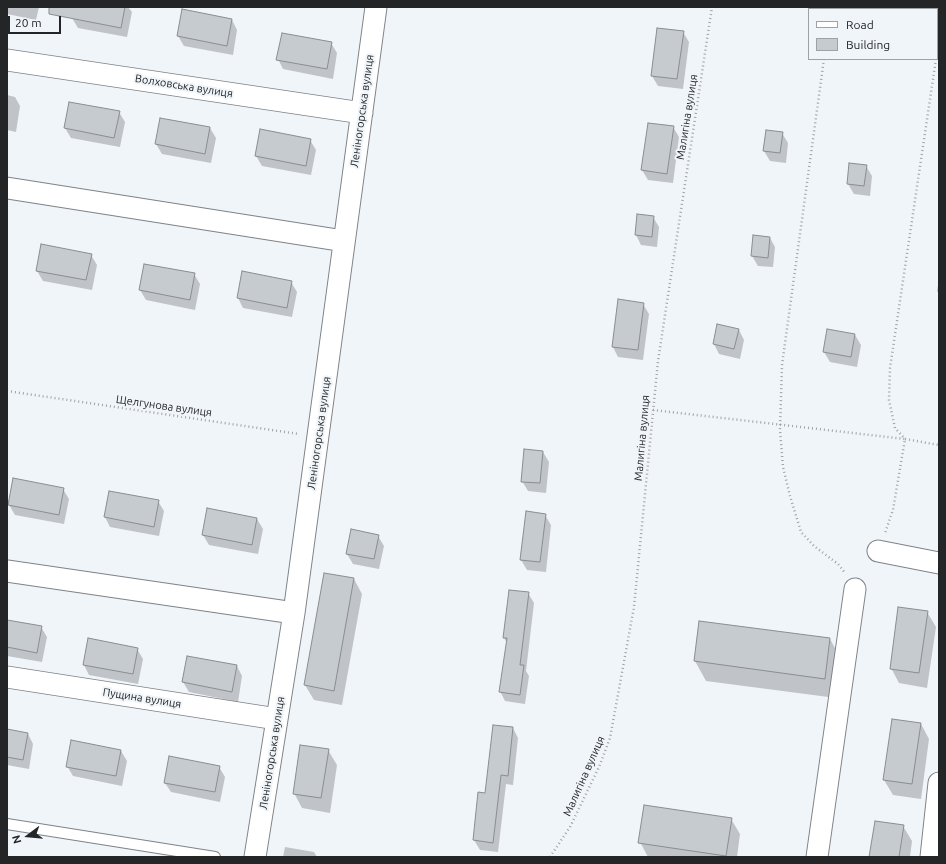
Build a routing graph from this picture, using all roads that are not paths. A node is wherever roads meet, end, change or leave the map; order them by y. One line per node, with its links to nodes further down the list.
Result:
1 (376, 7): 3 (street, Леніногорська вулиця)
2 (7, 60): 3 (street, Волховська вулиця)
3 (362, 113): 5 (street, Леніногорська вулиця)
4 (7, 188): 5 (street)
5 (344, 240): 10 (street, Леніногорська вулиця)
6 (878, 551): 7 (street)
7 (939, 563)
8 (7, 571): 10 (street)
9 (855, 589): 17 (street)
10 (294, 613): 12 (street, Леніногорська вулиця)
11 (7, 678): 12 (street, Пущина вулиця)
12 (277, 719): 16 (street, Леніногорська вулиця)
13 (939, 783): 18 (street)
14 (7, 824): 15 (lane)
15 (215, 857)
16 (255, 857)
17 (817, 857)
18 (931, 857)

